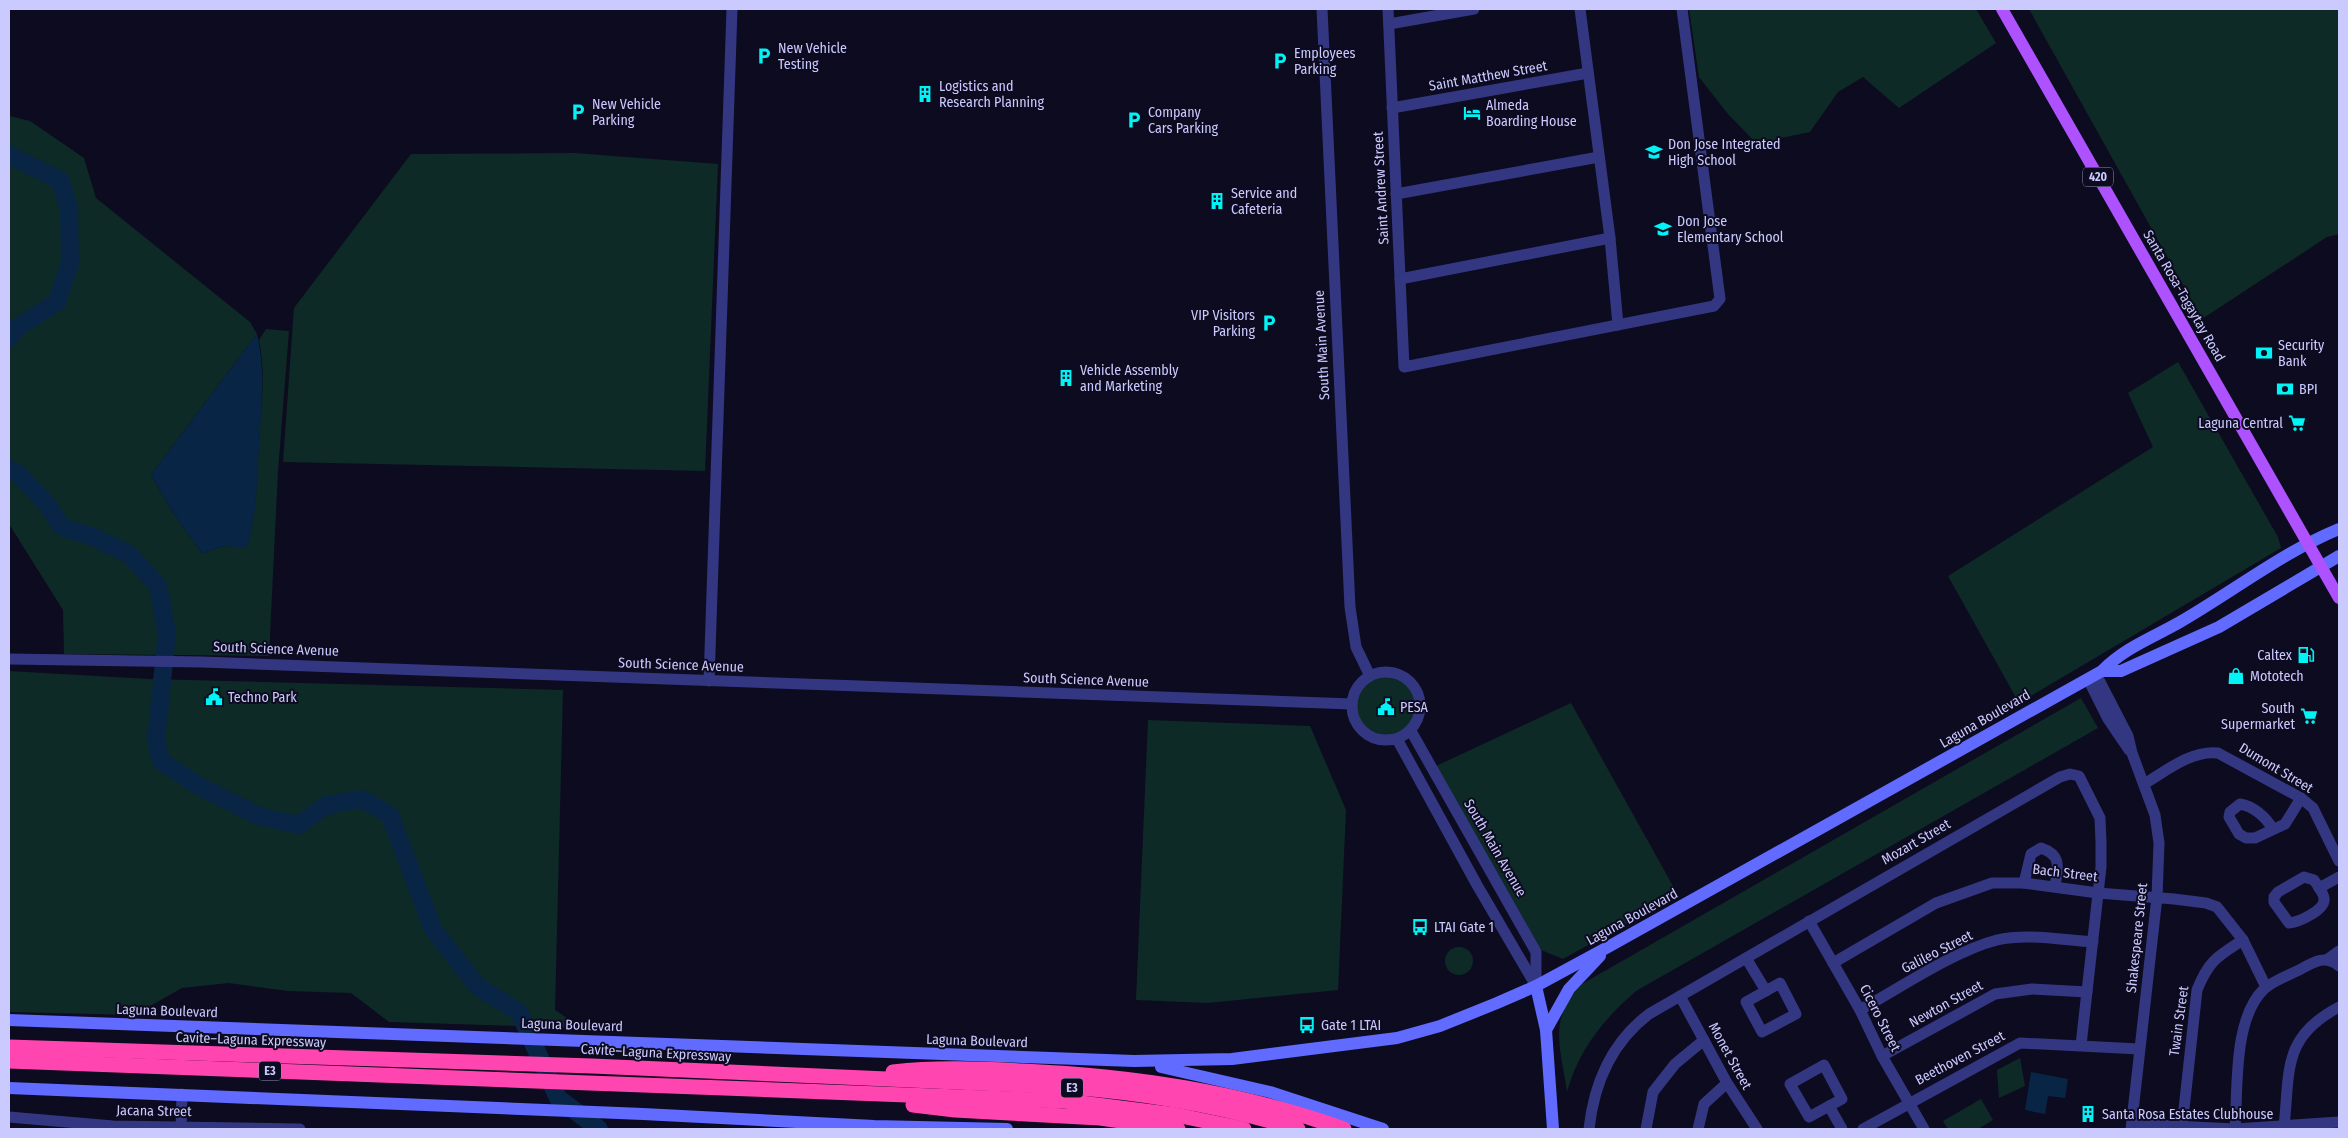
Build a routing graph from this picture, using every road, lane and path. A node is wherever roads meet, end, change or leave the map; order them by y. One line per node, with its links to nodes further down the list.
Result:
1 (732, 9): 24 (street)
2 (1322, 9): 23 (street, South Main Avenue)
3 (1388, 9): 8 (street, Saint Andrew Street)
4 (1474, 9): 8 (street)
5 (1580, 9): 9 (street)
6 (1682, 9): 15 (street)
7 (2002, 9): 17 (main road, Santa Rosa-Tagaytay Road / 420)
8 (1388, 24): 10 (street, Saint Andrew Street)
9 (1588, 73): 10 (street, Saint Matthew Street); 11 (street)
10 (1392, 108): 12 (street, Saint Andrew Street)
11 (1600, 157): 12 (street); 13 (street)
12 (1396, 194): 14 (street, Saint Andrew Street)
13 (1610, 238): 14 (street); 15 (street)
14 (1400, 279): 15 (street, Saint Andrew Street)
15 (1618, 326)
16 (2339, 529): 17 (main road, Laguna Boulevard)
17 (2308, 545): 19 (main road, Santa Rosa-Tagaytay Road / 420); 22 (main road, Laguna Boulevard)
18 (2339, 556): 19 (main road, Laguna Boulevard)
19 (2320, 567): 20 (main road, Santa Rosa-Tagaytay Road / 420); 22 (main road, Laguna Boulevard)
20 (2339, 598)
21 (9, 659): 24 (street, South Science Avenue)
22 (2095, 675): 28 (street, Shakespeare Street); 28 (street, Shakespeare Street); 42 (main road, Laguna Boulevard)
23 (1370, 676): 25 (street); 26 (street)
24 (709, 681): 25 (street, South Science Avenue)
25 (1352, 704): 27 (street)
26 (1411, 731): 27 (street); 48 (street, South Main Avenue)
27 (1397, 739): 48 (street)
28 (2132, 753): 29 (street, Shakespeare Street)
29 (2144, 784): 30 (street, Dumont Street); 38 (street, Shakespeare Street)
30 (2302, 798): 31 (street); 32 (street, Dumont Street)
31 (2272, 828)
32 (2339, 861)
33 (2339, 877): 36 (street)
34 (2024, 883): 35 (street, Bach Street); 35 (street); 46 (street, Bach Street)
35 (2055, 886): 37 (street, Bach Street)
36 (2319, 888): 36 (street)
37 (2098, 893): 38 (street, Bach Street); 39 (street, Mozart Street); 41 (street, Mozart Street)
38 (2157, 897): 40 (street, Bach Street); 60 (street, Shakespeare Street)
39 (1809, 921): 44 (street, Mozart Street); 46 (street, Cicero Street)
40 (2243, 940): 49 (street, Bach Street); 75 (street, Twain Street)
41 (2093, 942): 51 (street, Mozart Street); 54 (street, Galileo Street)
42 (1608, 947): 48 (main road, Laguna Boulevard); 56 (main road)
43 (2339, 951): 45 (street)
44 (1746, 958): 50 (street); 52 (street, Mozart Street)
45 (2328, 959): 47 (street); 49 (street)
46 (1833, 963): 54 (street, Cicero Street)
47 (2339, 966)
48 (1536, 986): 56 (main road); 63 (main road, Laguna Boulevard)
49 (2266, 987): 96 (street)
50 (1766, 991): 50 (street)
51 (2087, 992): 58 (street, Mozart Street); 61 (street, Newton Street)
52 (1680, 996): 57 (street, Monet Street); 89 (street, Mozart Street)
53 (2339, 1007): 76 (street)
54 (1860, 1010): 61 (street, Cicero Street)
55 (9, 1020): 63 (main road, Laguna Boulevard)
56 (1546, 1030): 88 (main road)
57 (1704, 1040): 64 (street, Monet Street); 90 (street)
58 (2081, 1045): 60 (street, Beethoven Street); 68 (street, Beethoven Street)
59 (9, 1048): 65 (highway, Cavite–Laguna Expressway / E3)
60 (2139, 1049): 74 (street, Shakespeare Street)
61 (1882, 1056): 68 (street, Cicero Street)
62 (9, 1061): 65 (highway, Cavite–Laguna Expressway / E3)
63 (1134, 1062): 87 (main road, Laguna Boulevard)
64 (1727, 1083): 91 (street); 92 (street, Monet Street)
65 (841, 1086): 83 (highway); 84 (highway, Cavite–Laguna Expressway / E3); 85 (highway, Cavite–Laguna Expressway / E3); 86 (highway)
66 (9, 1088): 67 (main road)
67 (182, 1094): 77 (street); 79 (main road)
68 (1908, 1103): 94 (street, Beethoven Street); 95 (street, Cicero Street)
69 (1829, 1106): 69 (street); 93 (street)
70 (9, 1117): 72 (street, Jacana Street)
71 (2339, 1122): 76 (street)
72 (28, 1124): 73 (street, Jacana Street)
73 (67, 1125): 77 (street, Jacana Street)
74 (2131, 1126): 75 (street)
75 (2182, 1127): 96 (street)
76 (2284, 1127): 96 (street)
77 (181, 1128): 78 (street, Jacana Street)
78 (222, 1128): 80 (street, Jacana Street)
79 (874, 1128): 82 (main road)
80 (261, 1129): 81 (street, Jacana Street)
81 (300, 1129)
82 (1007, 1129)
83 (1178, 1129)
84 (1244, 1129)
85 (1298, 1129)
86 (1344, 1129)
87 (1383, 1129)
88 (1553, 1129)
89 (1589, 1129)
90 (1646, 1129)
91 (1698, 1129)
92 (1756, 1129)
93 (1842, 1129)
94 (1863, 1129)
95 (1924, 1129)
96 (2235, 1129)

